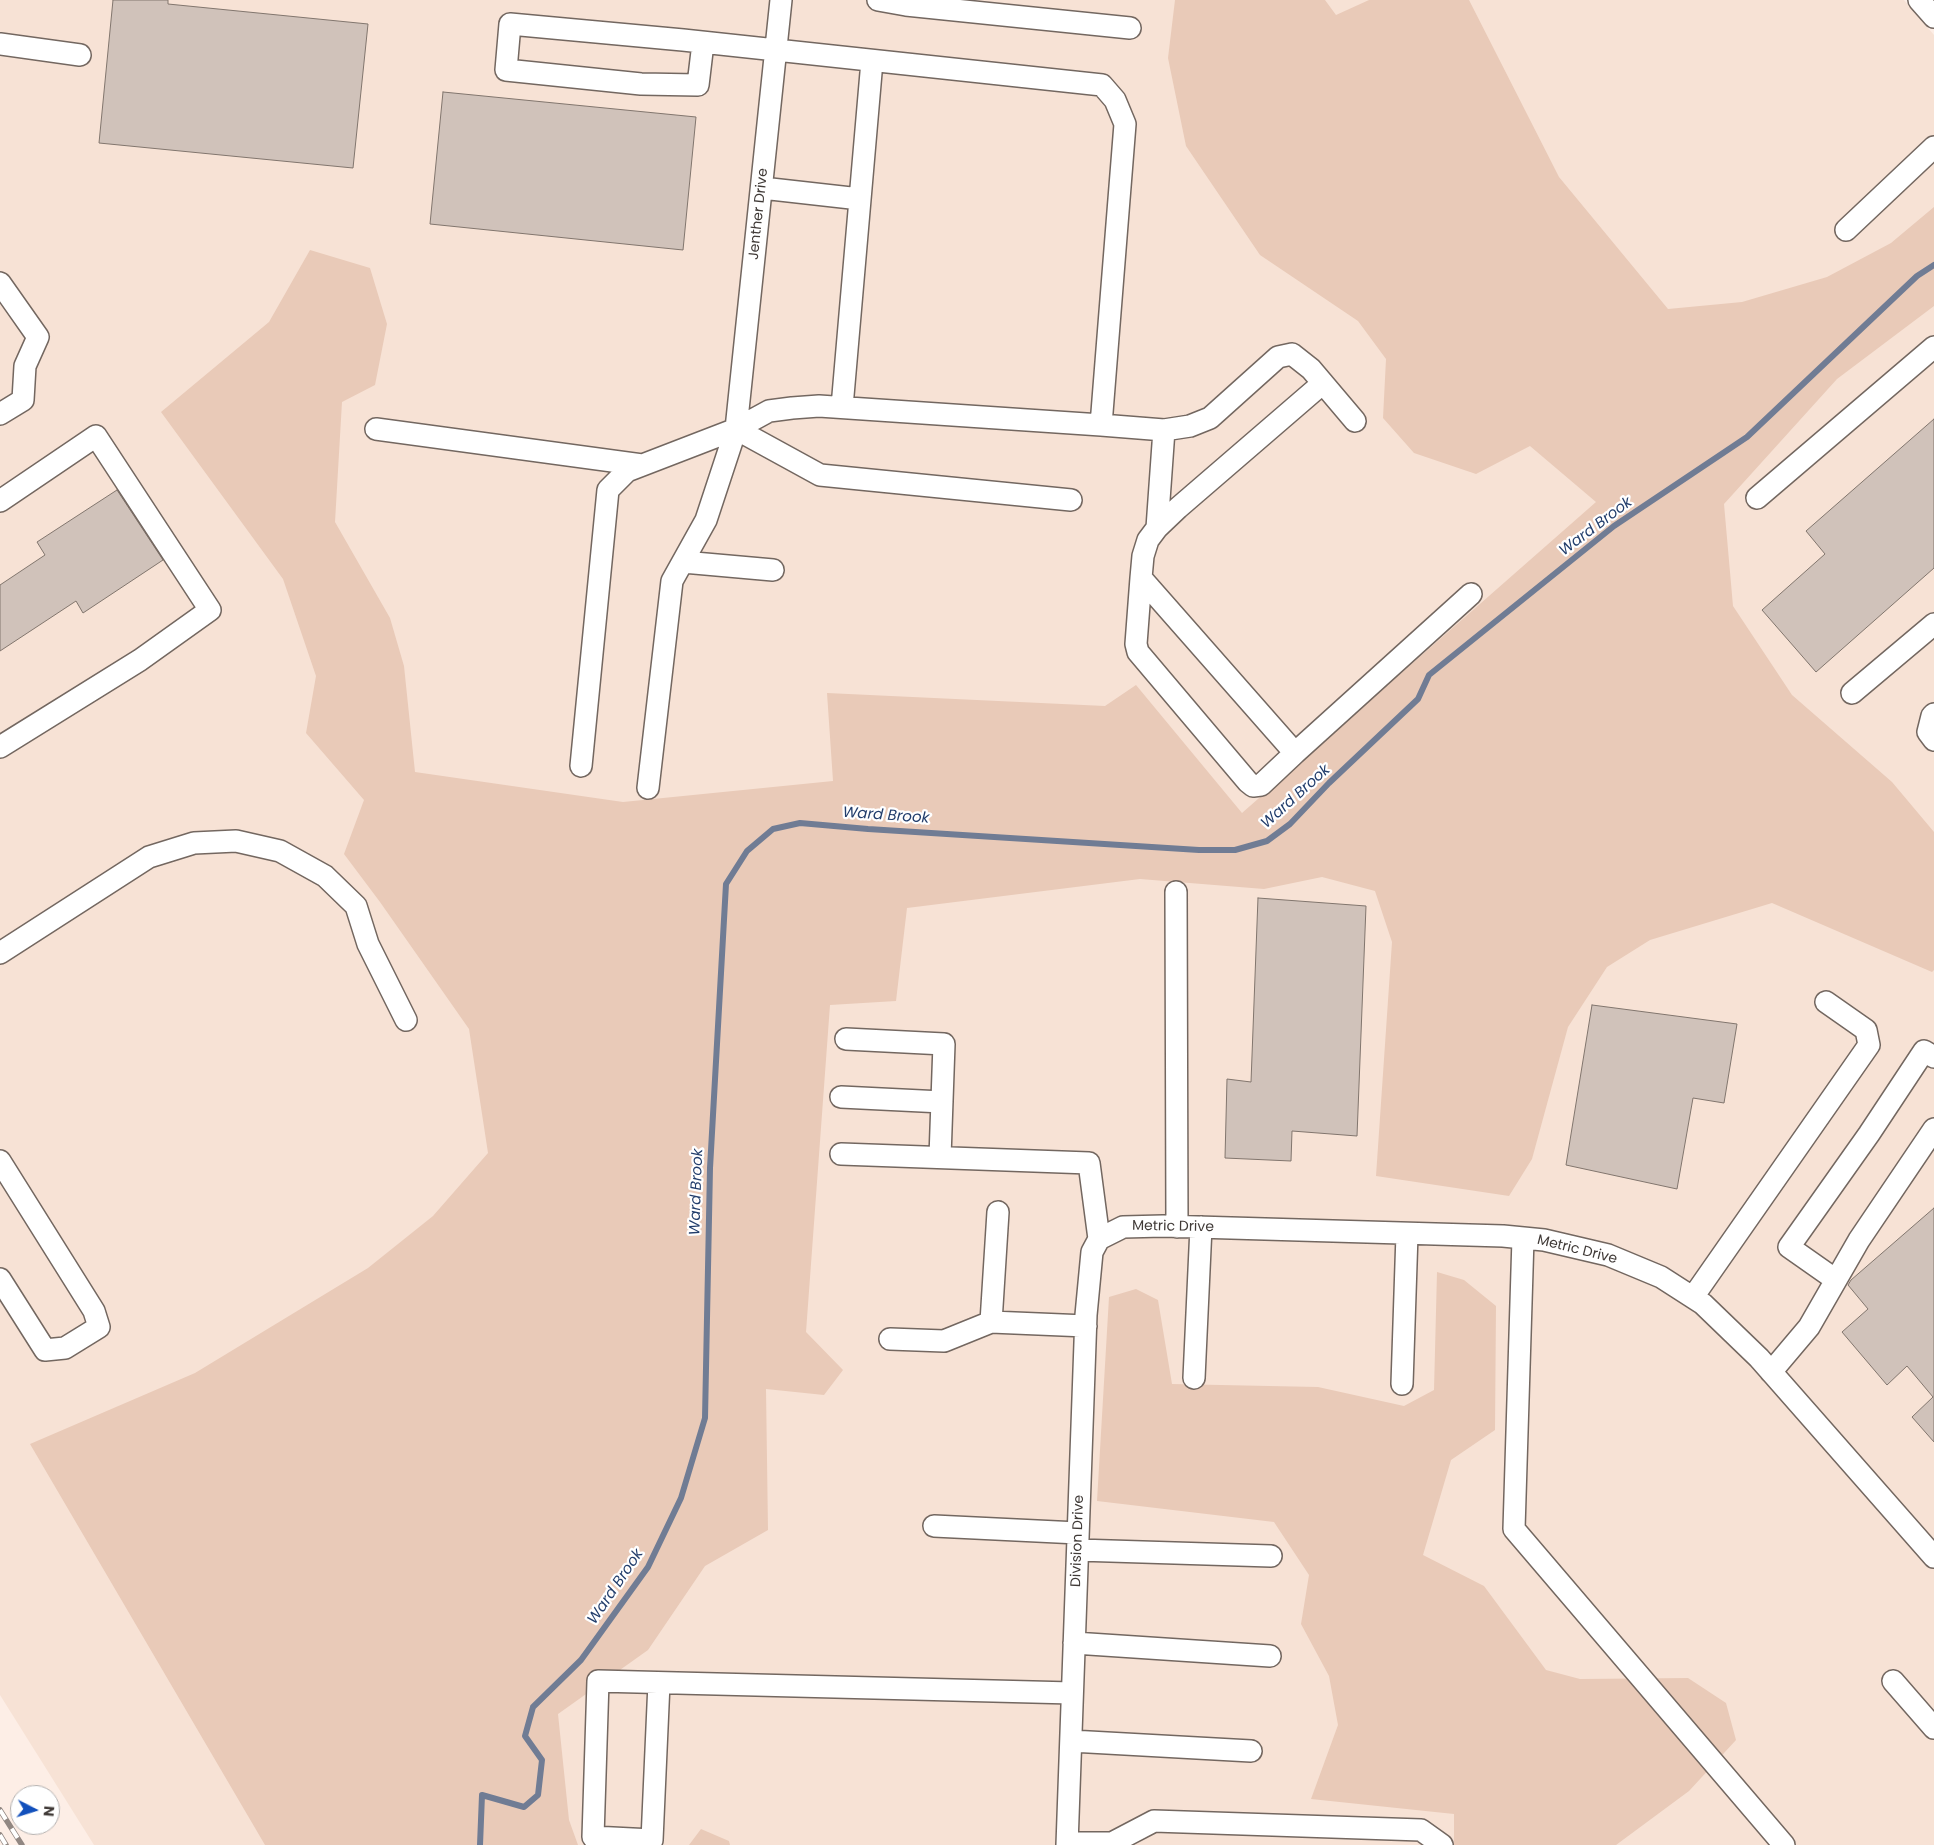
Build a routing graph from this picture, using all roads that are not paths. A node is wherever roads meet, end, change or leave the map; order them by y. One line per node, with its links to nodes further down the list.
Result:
1 (781, 0): 8 (street, Jenther Drive)
2 (878, 0): 5 (street)
3 (1919, 0): 4 (street)
4 (1934, 18)
5 (1130, 28)
6 (703, 43): 6 (street); 8 (street)
7 (0, 44): 9 (street)
8 (776, 52): 10 (street); 12 (street, Jenther Drive)
9 (80, 55)
10 (872, 61): 13 (street); 21 (street)
11 (1934, 147): 14 (street)
12 (762, 188): 13 (street); 23 (street, Jenther Drive)
13 (860, 199): 18 (street)
14 (1846, 230)
15 (0, 283): 19 (street)
16 (1934, 347): 26 (street)
17 (1322, 383): 20 (street); 24 (street); 29 (street)
18 (842, 407): 21 (street); 23 (street)
19 (0, 414)
20 (1355, 421)
21 (1101, 425): 24 (street)
22 (376, 429): 25 (street)
23 (736, 429): 25 (street); 27 (street); 30 (street, Jenther Drive)
24 (1164, 430): 29 (street)
25 (642, 465): 40 (street)
26 (1758, 498)
27 (1071, 500)
28 (0, 501): 38 (street)
29 (1157, 528): 32 (street)
30 (683, 562): 31 (street); 41 (street, Jenther Drive)
31 (773, 570)
32 (1141, 578): 39 (street); 39 (street)
33 (1471, 594): 39 (street)
34 (1934, 624): 35 (street)
35 (1852, 694)
36 (1934, 714): 37 (street)
37 (1934, 740)
38 (0, 747)
39 (1295, 753)
40 (580, 766)
41 (648, 788)
42 (1176, 892): 55 (street)
43 (0, 954): 45 (street)
44 (1826, 1002): 62 (street)
45 (406, 1020)
46 (846, 1039): 49 (street)
47 (1934, 1057): 61 (street)
48 (841, 1097): 49 (street)
49 (942, 1102): 52 (street)
50 (1934, 1129): 61 (street)
51 (840, 1154): 52 (street)
52 (940, 1157): 59 (street)
53 (0, 1161): 60 (street)
54 (998, 1212): 63 (street)
55 (1177, 1227): 56 (street, Metric Drive); 59 (street, Metric Drive)
56 (1201, 1227): 57 (street, Metric Drive); 67 (street)
57 (1407, 1234): 58 (street, Metric Drive); 68 (street)
58 (1523, 1238): 62 (street, Metric Drive); 83 (street)
59 (1099, 1239): 64 (street, Division Drive)
60 (0, 1279)
61 (1836, 1280): 66 (street)
62 (1693, 1297): 66 (street, Metric Drive)
63 (992, 1322): 64 (street); 65 (street)
64 (1086, 1326): 70 (street, Division Drive)
65 (890, 1339)
66 (1771, 1372): 72 (street, Metric Drive)
67 (1194, 1378)
68 (1402, 1384)
69 (934, 1526): 70 (street)
70 (1078, 1541): 71 (street); 73 (street, Division Drive)
71 (1271, 1556)
72 (1934, 1557)
73 (1074, 1644): 74 (street); 77 (street, Division Drive)
74 (1270, 1656)
75 (1893, 1681): 78 (street)
76 (659, 1683): 76 (street); 77 (street)
77 (1072, 1692): 79 (street, Division Drive)
78 (1934, 1728)
79 (1071, 1741): 80 (street); 81 (street, Division Drive)
80 (1251, 1751)
81 (1068, 1844): 82 (street)
82 (1442, 1845)
83 (1784, 1845)

